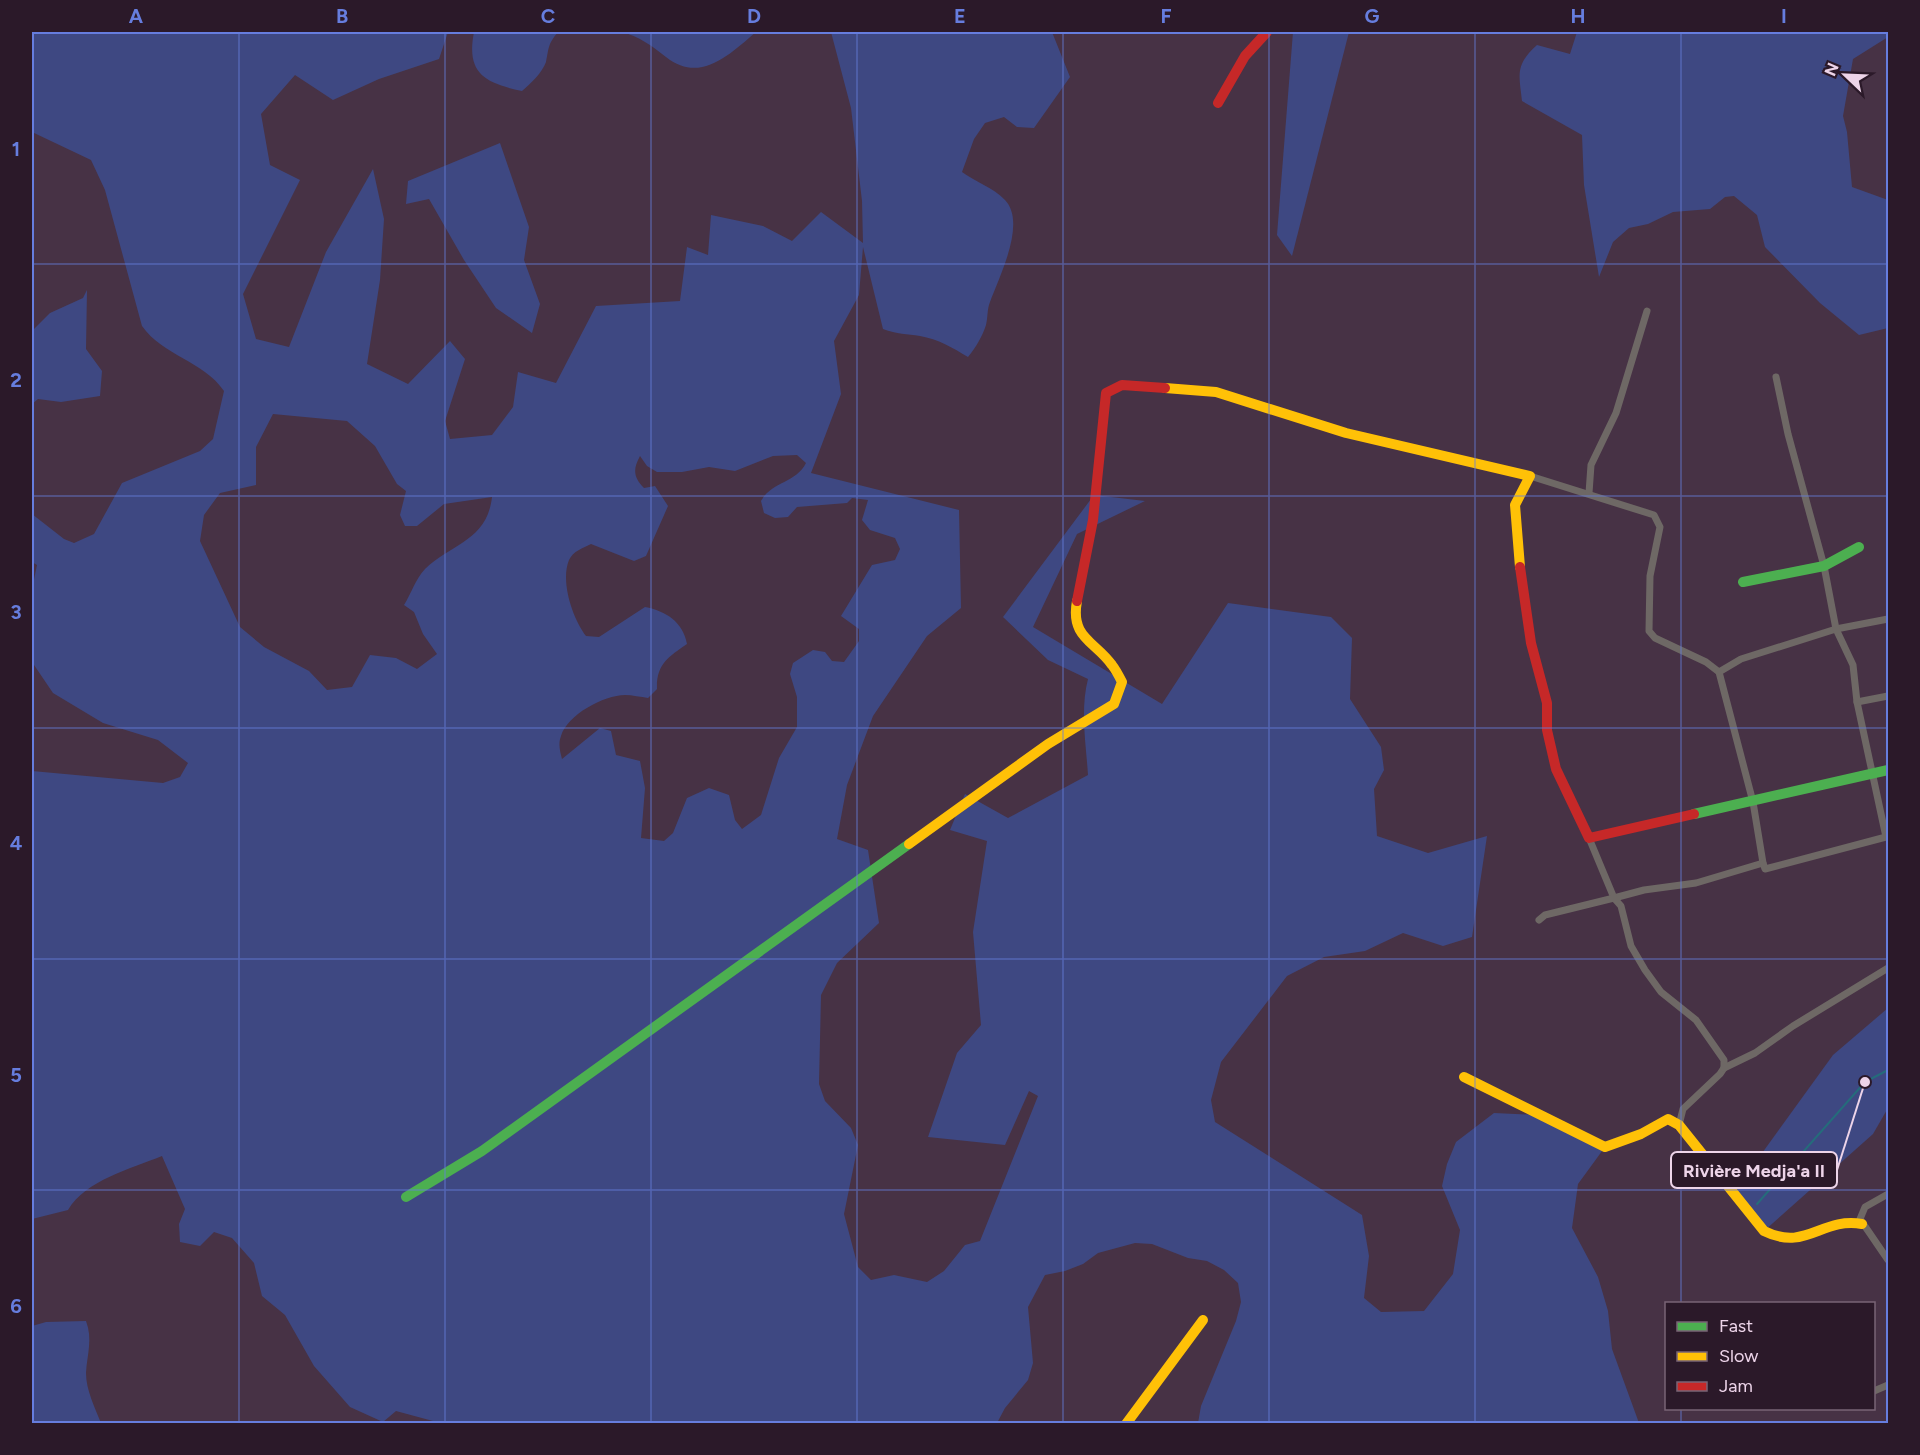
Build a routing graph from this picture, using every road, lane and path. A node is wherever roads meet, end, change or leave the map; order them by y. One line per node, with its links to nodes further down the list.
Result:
1 (1267, 32): 2 (street)
2 (1218, 103)
3 (1647, 311): 6 (street)
4 (1776, 377): 8 (street)
5 (1530, 476): 6 (street); 18 (street); 27 (street)
6 (1589, 493): 12 (street)
7 (1859, 547): 8 (street)
8 (1824, 566): 9 (street); 11 (street)
9 (1743, 582)
10 (1888, 619): 11 (street)
11 (1836, 629): 12 (street); 14 (street)
12 (1719, 672): 17 (street)
13 (1888, 696): 14 (street)
14 (1857, 702): 16 (street)
15 (1888, 770): 16 (street)
16 (1874, 774): 17 (street); 19 (street)
17 (1753, 802): 18 (street); 19 (street)
18 (1589, 838): 20 (street)
19 (1763, 863): 20 (street)
20 (1614, 898): 21 (street); 23 (street)
21 (1539, 920)
22 (1888, 969): 23 (street)
23 (1724, 1068): 25 (street)
24 (1464, 1077): 25 (street)
25 (1679, 1125): 28 (street)
26 (1888, 1194): 28 (street)
27 (406, 1197)
28 (1862, 1224): 29 (street)
29 (1888, 1260)
30 (1203, 1320): 31 (street)
31 (1126, 1424)

